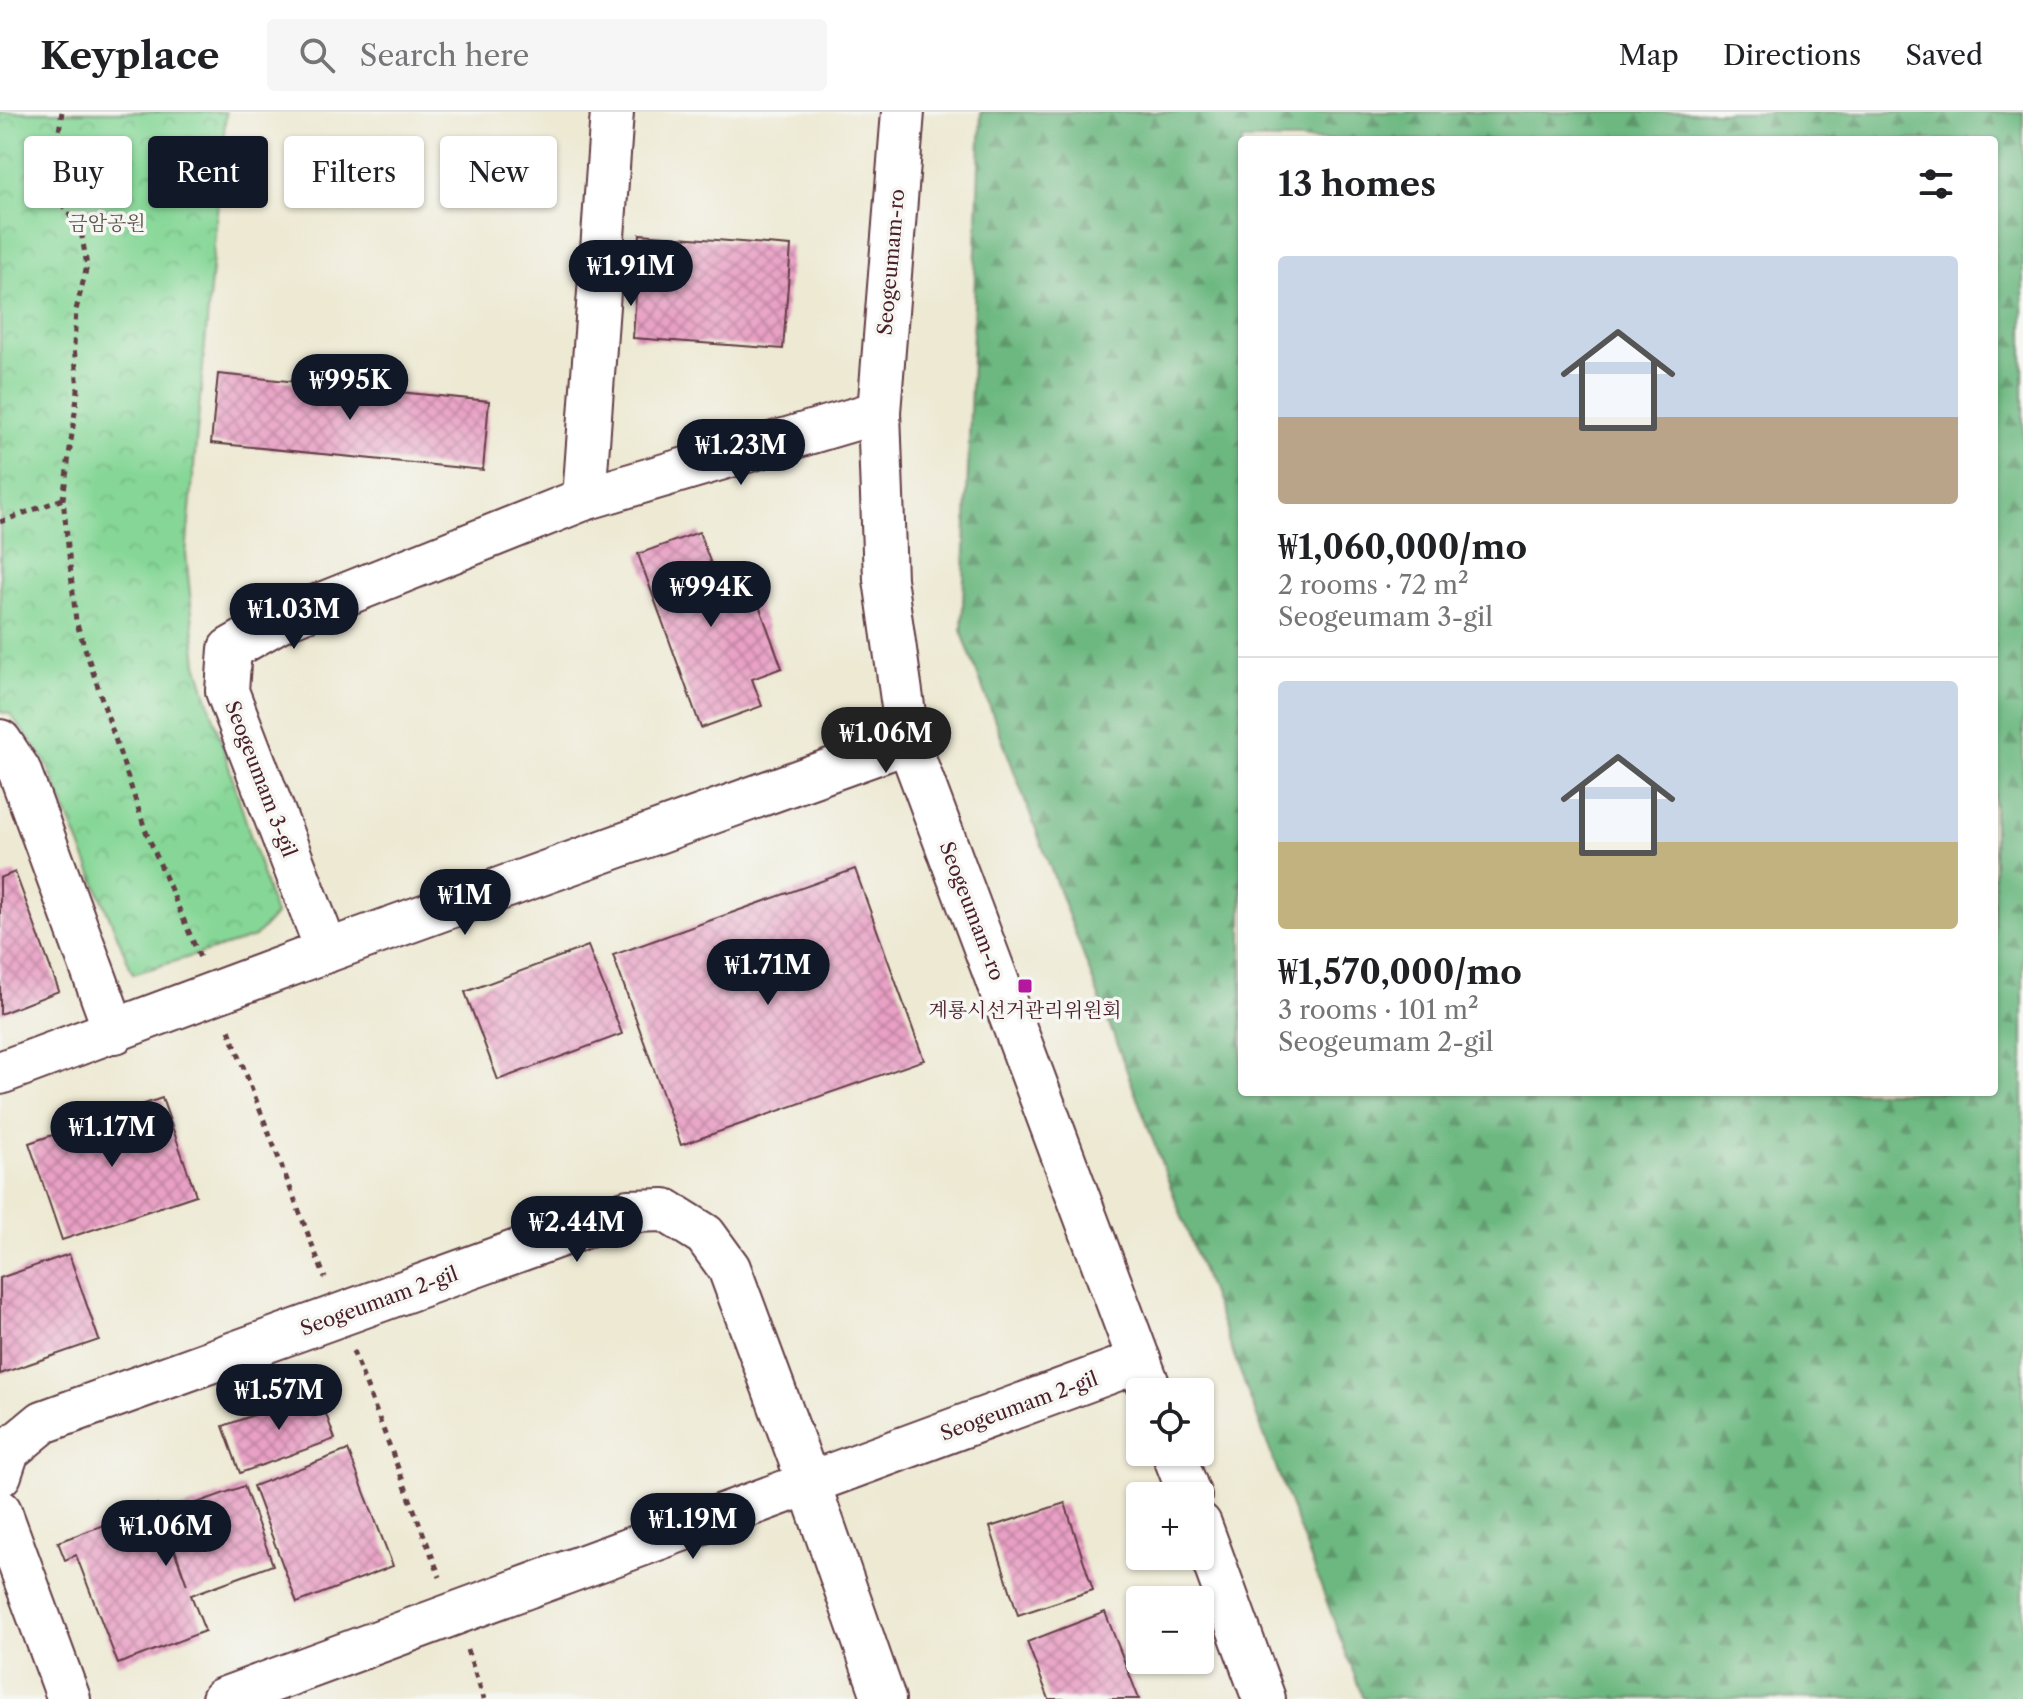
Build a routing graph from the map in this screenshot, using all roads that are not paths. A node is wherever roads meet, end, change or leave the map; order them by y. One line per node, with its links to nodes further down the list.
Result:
1 (612, 112): 4 (street)
2 (903, 112): 3 (street, Seogeumam-ro)
3 (879, 412): 4 (street); 6 (street, Seogeumam-ro)
4 (584, 499): 7 (street, Seogeumam 3-gil)
5 (0, 741): 8 (street)
6 (908, 742): 7 (street); 10 (street, Seogeumam-ro)
7 (327, 951): 8 (street)
8 (115, 1032): 9 (street)
9 (0, 1073)
10 (1146, 1376): 12 (street, Seogeumam 2-gil)
11 (0, 1475): 12 (street, Seogeumam 2-gil)
12 (809, 1484): 15 (street, Seogeumam 2-gil); 17 (street, Seogeumam 2-gil)
13 (0, 1511): 16 (street)
14 (1214, 1562): 18 (street)
15 (873, 1696)
16 (69, 1699)
17 (223, 1699)
18 (1264, 1699)

